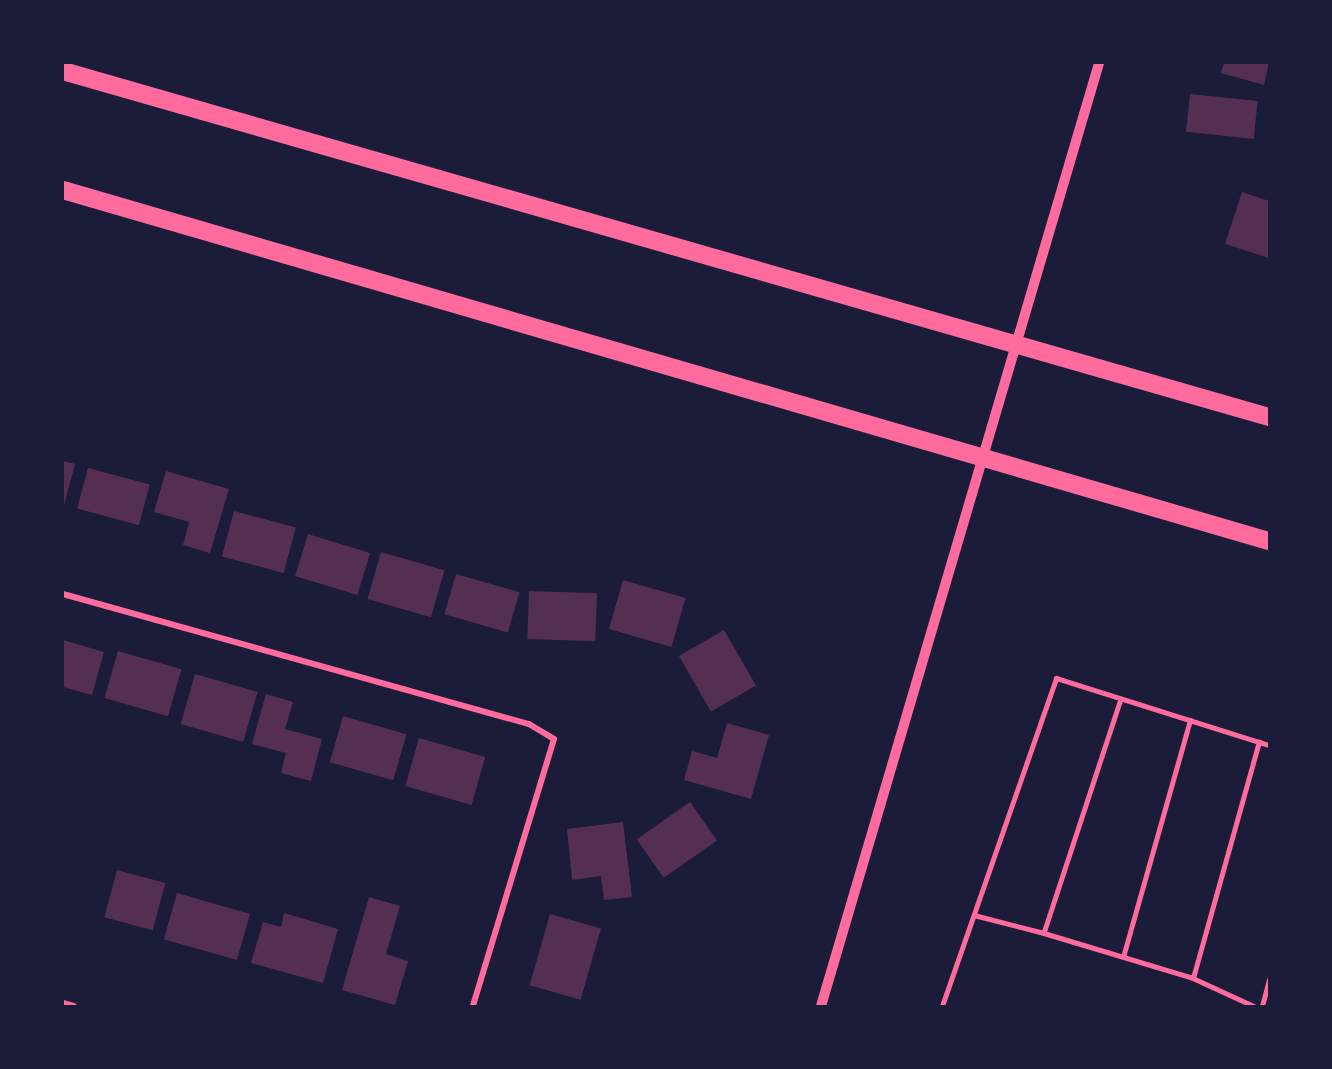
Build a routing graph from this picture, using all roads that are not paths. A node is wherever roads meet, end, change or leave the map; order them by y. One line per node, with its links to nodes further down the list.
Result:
1 (1099, 63): 21 (street)
2 (63, 71): 4 (highway)
3 (63, 190): 7 (highway)
4 (1168, 386): 5 (highway); 6 (highway)
5 (1269, 410)
6 (1269, 417)
7 (1269, 540)
8 (63, 594): 20 (street)
9 (1121, 699): 10 (lane); 13 (lane); 14 (lane)
10 (1190, 720): 11 (lane); 15 (lane)
11 (1259, 742): 12 (lane); 16 (lane)
12 (1269, 745)
13 (974, 915): 14 (lane); 22 (lane)
14 (1044, 933): 15 (lane)
15 (1123, 957): 16 (lane)
16 (1193, 978): 23 (lane)
17 (1269, 980): 24 (lane)
18 (63, 1003): 19 (street)
19 (74, 1006)
20 (473, 1006)
21 (821, 1006)
22 (942, 1006)
23 (1254, 1006)
24 (1262, 1006)

